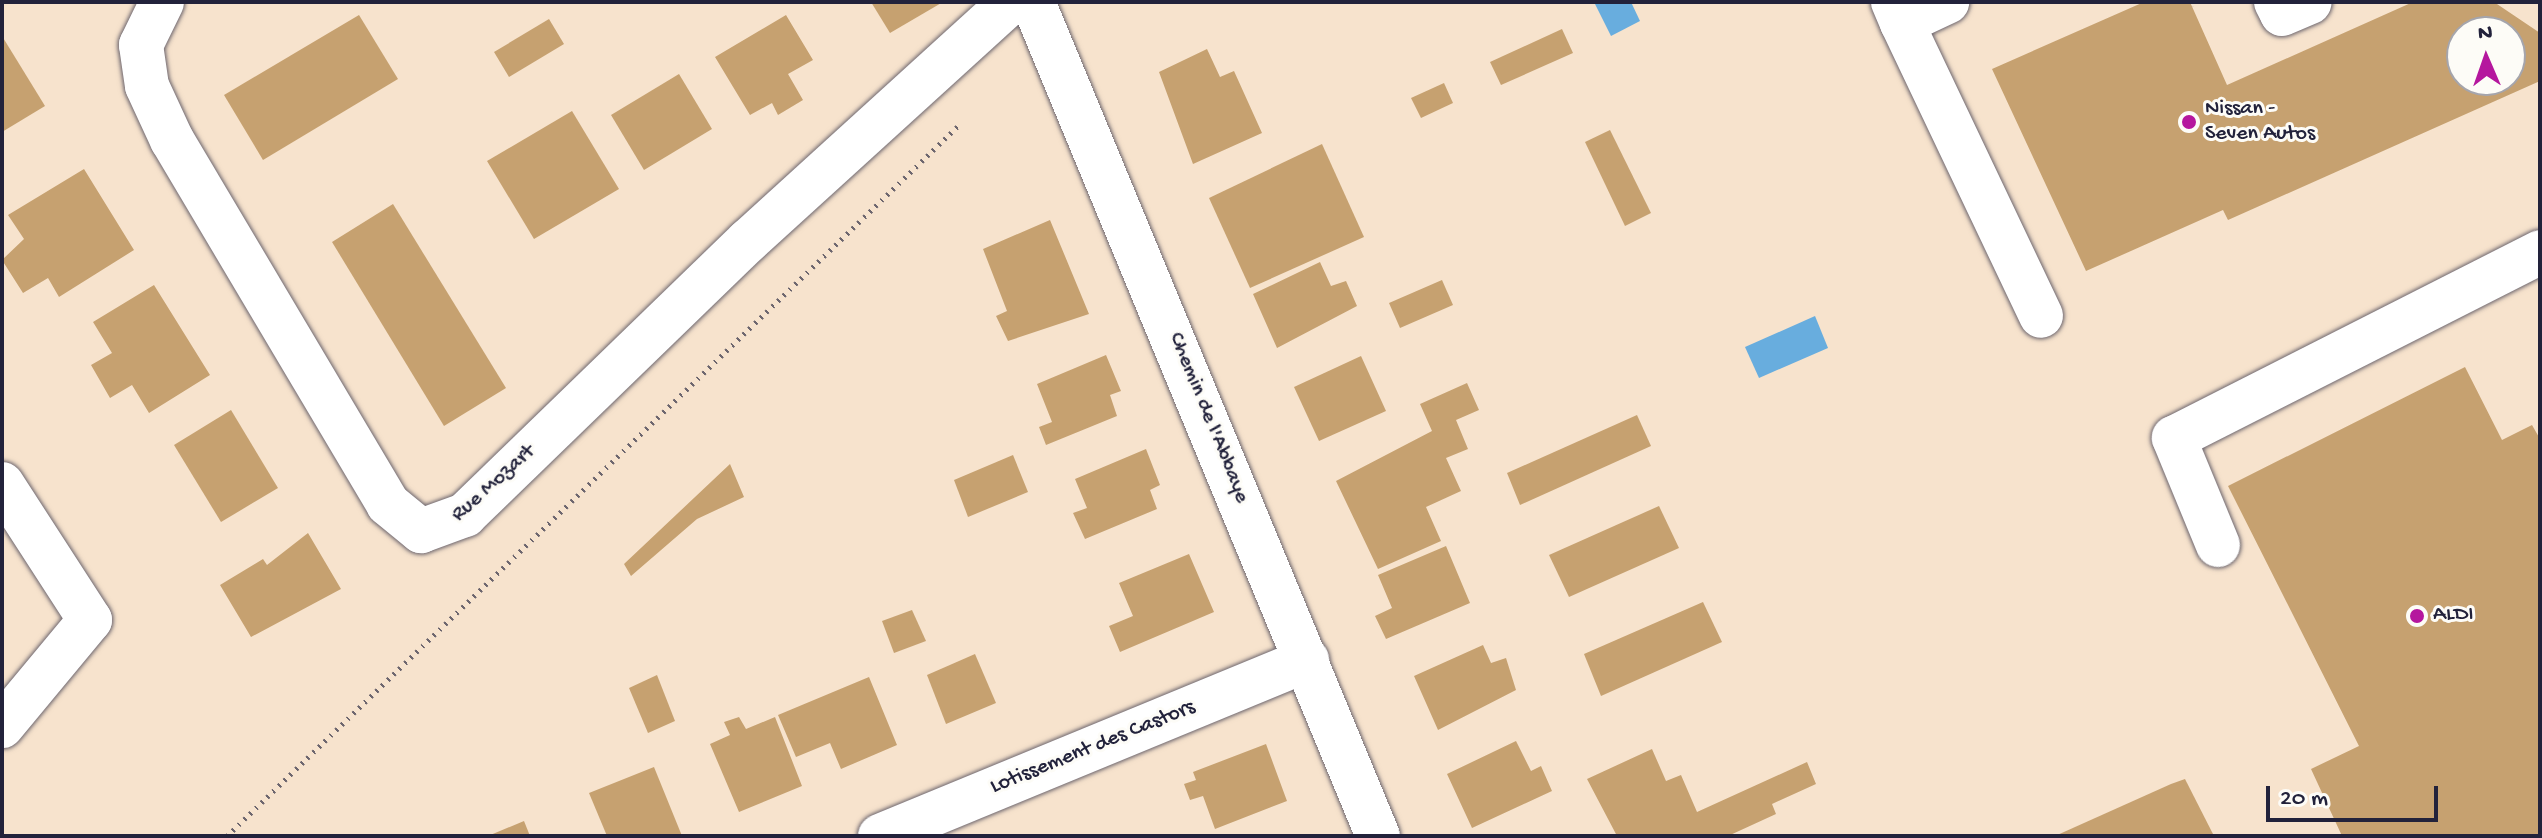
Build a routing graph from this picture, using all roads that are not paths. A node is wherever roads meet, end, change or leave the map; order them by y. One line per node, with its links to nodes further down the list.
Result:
1 (162, 2): 2 (street, Rue Mozart)
2 (1011, 2)
3 (1033, 2): 12 (street, Chemin de l'Abbaye)
4 (1947, 2): 7 (street)
5 (2276, 2): 6 (street)
6 (2310, 2)
7 (1898, 12): 9 (street)
8 (2540, 252): 11 (street)
9 (2041, 316)
10 (2, 484): 13 (street)
11 (2218, 545)
12 (1307, 660): 14 (street, Lotissement des Castors); 15 (street, Chemin de l'Abbaye)
13 (2, 726)
14 (880, 836)
15 (1378, 836)

